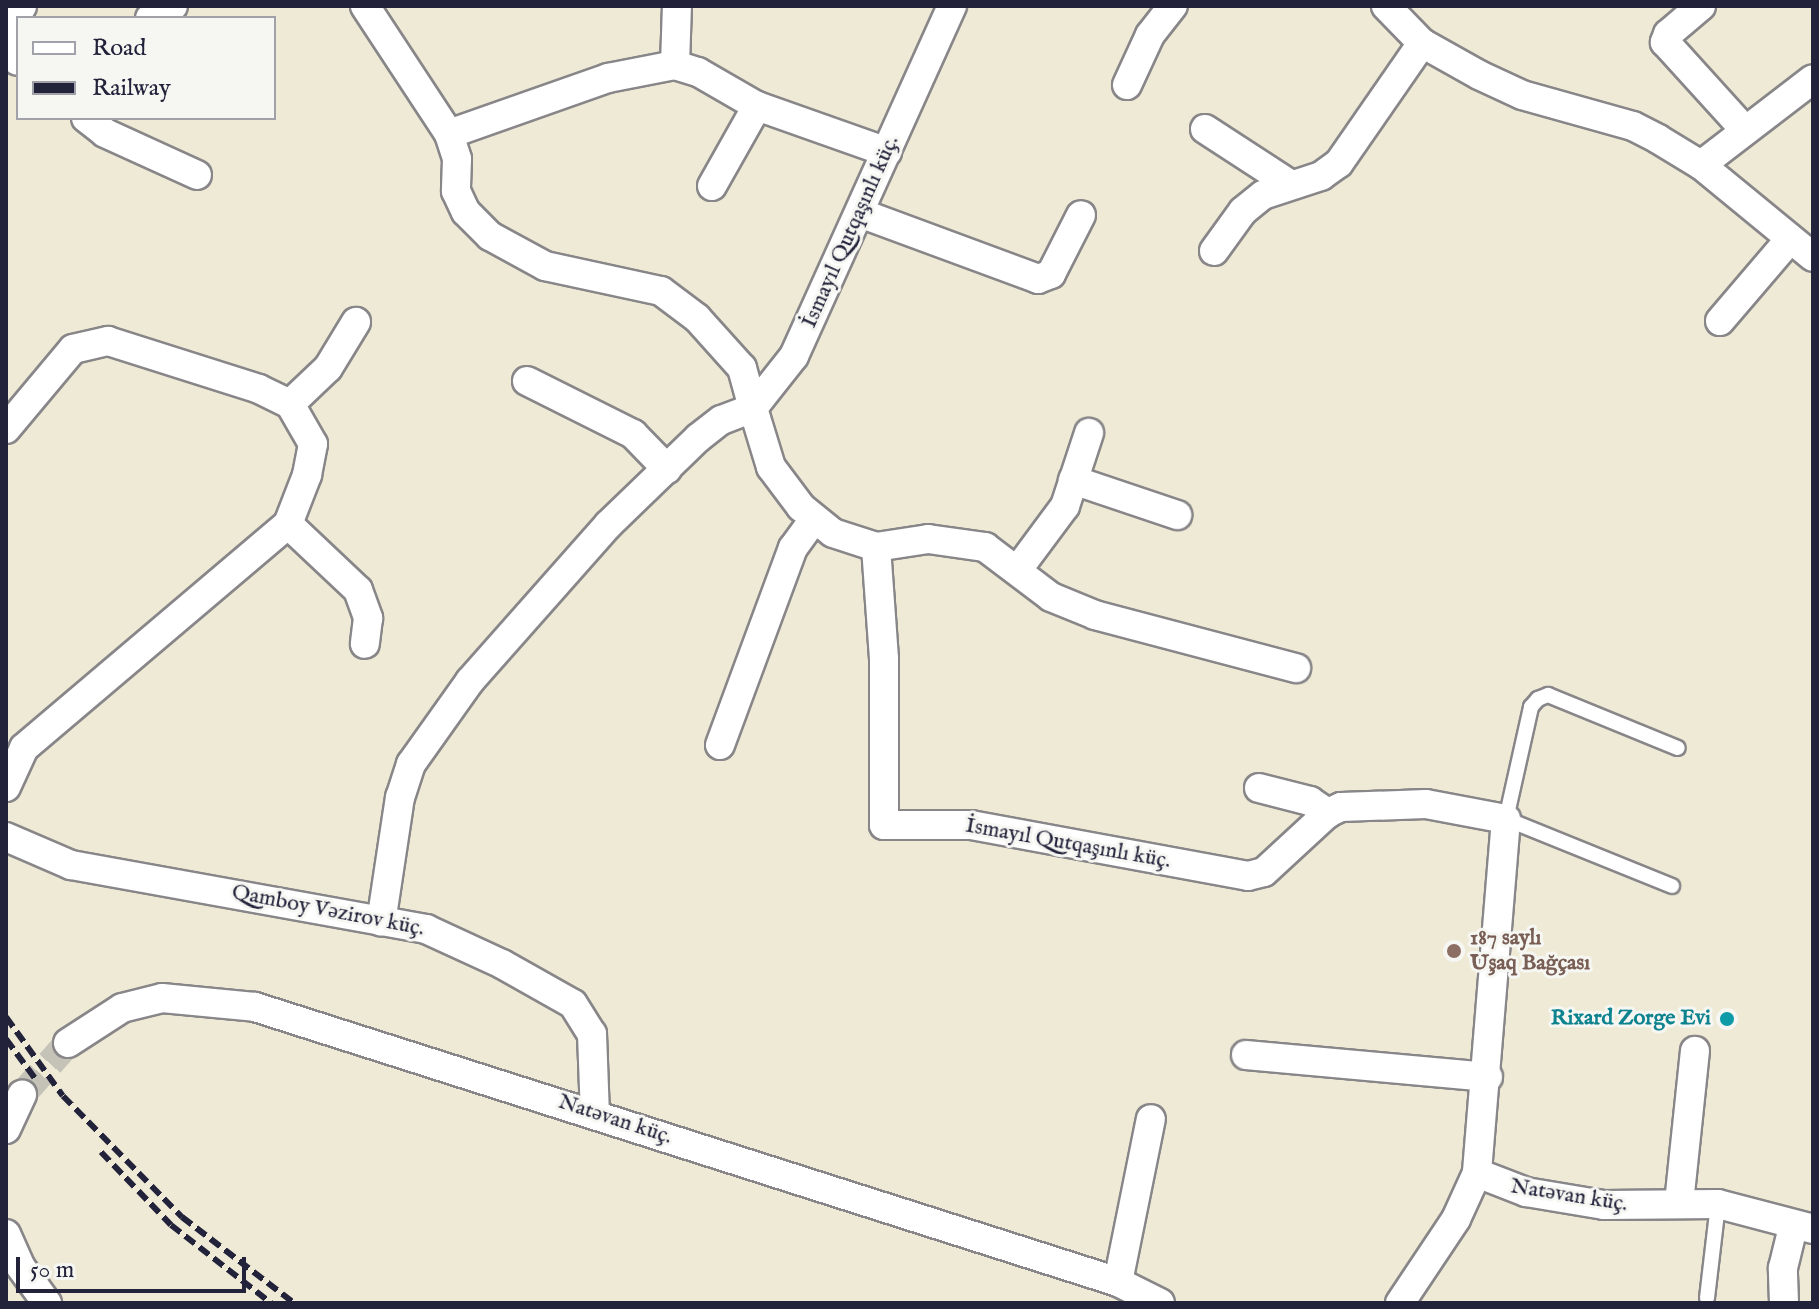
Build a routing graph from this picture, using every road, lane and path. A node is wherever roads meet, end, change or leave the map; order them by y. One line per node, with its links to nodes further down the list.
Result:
1 (173, 6): 9 (street)
2 (365, 6): 19 (street)
3 (677, 6): 12 (street)
4 (952, 6): 20 (street, İsmayıl Qutqaşınlı küç.)
5 (1173, 6): 14 (street)
6 (1386, 6): 11 (street)
7 (1701, 6): 18 (street)
8 (16, 16): 10 (street)
9 (154, 16)
10 (6, 34)
11 (1422, 43): 21 (street); 23 (street)
12 (675, 65): 15 (street); 19 (street)
13 (1813, 79): 18 (street)
14 (1127, 85)
15 (757, 106): 20 (street); 24 (street)
16 (89, 120): 22 (street)
17 (1205, 129): 23 (street)
18 (1744, 129): 21 (street)
19 (449, 134): 34 (street)
20 (887, 152): 25 (street, İsmayıl Qutqaşınlı küç.)
21 (1701, 165): 27 (street)
22 (197, 175)
23 (1288, 183): 28 (street)
24 (712, 186)
25 (860, 213): 26 (street); 34 (street, İsmayıl Qutqaşınlı küç.)
26 (1081, 215)
27 (1790, 239): 29 (street); 30 (street)
28 (1214, 251)
29 (1813, 257)
30 (1720, 321)
31 (356, 322): 33 (street)
32 (527, 381): 37 (street)
33 (290, 404): 35 (street); 41 (street)
34 (753, 408): 37 (street); 40 (street)
35 (6, 429)
36 (1089, 433): 38 (street)
37 (667, 469): 54 (street)
38 (1073, 480): 39 (street); 43 (street)
39 (1177, 515)
40 (814, 519): 42 (street); 46 (street)
41 (288, 524): 44 (street); 48 (street)
42 (876, 547): 43 (street); 50 (street, İsmayıl Qutqaşınlı küç.)
43 (1019, 568): 45 (street)
44 (365, 644)
45 (1296, 668)
46 (720, 745)
47 (1678, 748): 51 (lane)
48 (6, 787)
49 (1259, 788): 50 (street)
50 (1328, 813): 51 (street)
51 (1506, 819): 53 (lane); 58 (street)
52 (6, 837): 54 (street, Qamboy Vəzirov küç.)
53 (1672, 886)
54 (381, 922): 60 (street, Qamboy Vəzirov küç.)
55 (68, 1043): 60 (street, Natəvan küç.)
56 (1695, 1051): 64 (street)
57 (1246, 1055): 58 (street)
58 (1488, 1077): 63 (street)
59 (22, 1095): 62 (street)
60 (595, 1114): 68 (street, Natəvan küç.)
61 (1151, 1119): 68 (street)
62 (6, 1129)
63 (1477, 1173): 64 (street, Natəvan küç.); 72 (street)
64 (1679, 1203): 65 (street, Natəvan küç.)
65 (1718, 1204): 66 (street, Natəvan küç.); 69 (lane)
66 (1803, 1228): 73 (street)
67 (6, 1234): 70 (street)
68 (1118, 1282): 71 (street, Natəvan küç.)
69 (1707, 1298)
70 (47, 1303)
71 (1160, 1303)
72 (1400, 1303)
73 (1784, 1303)

